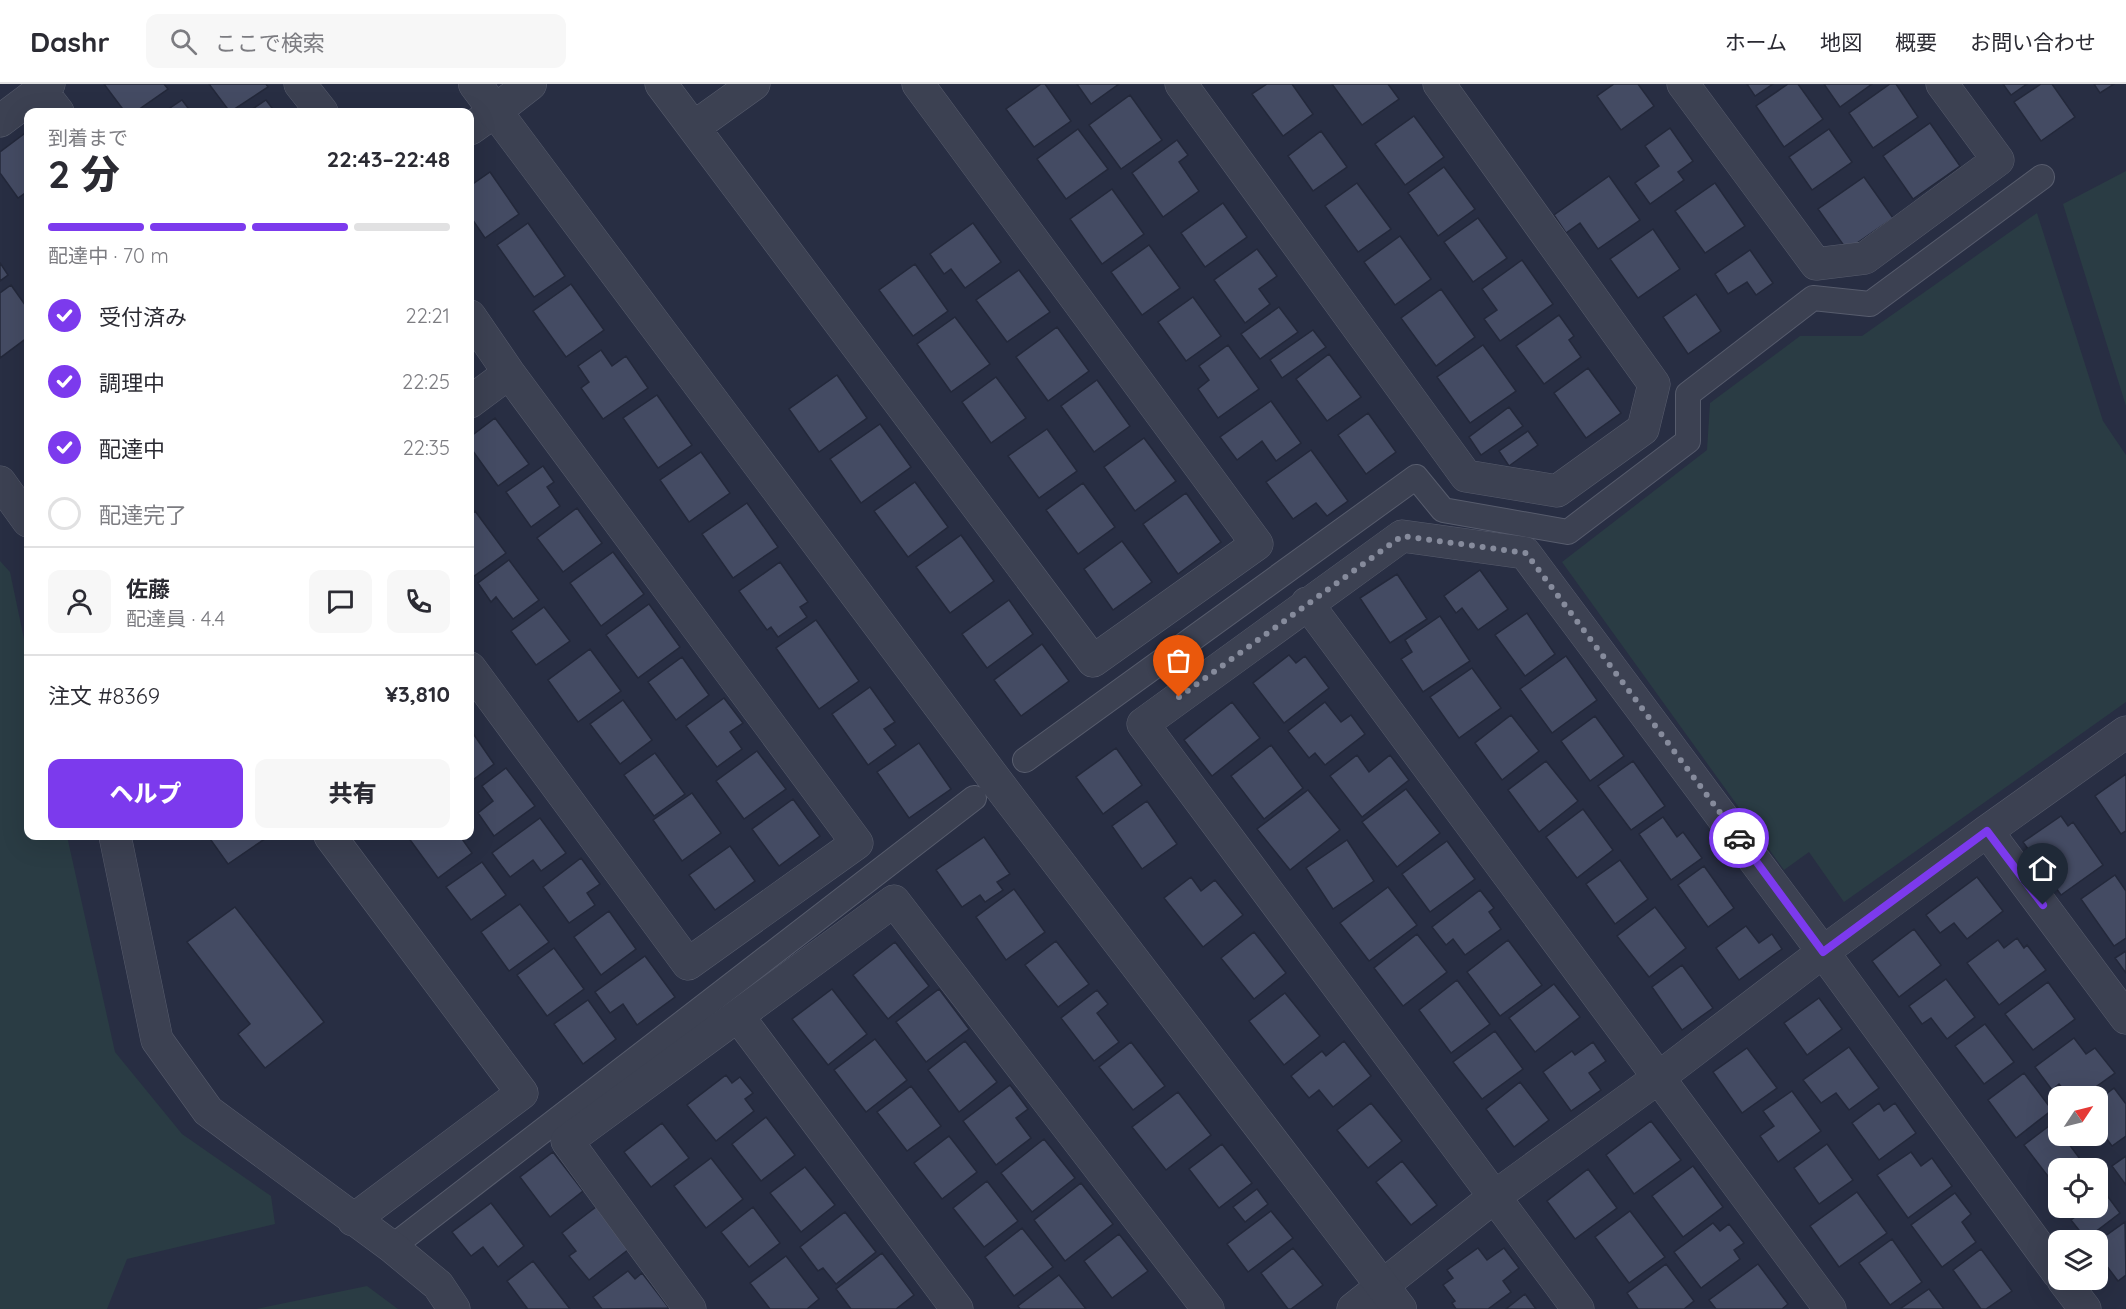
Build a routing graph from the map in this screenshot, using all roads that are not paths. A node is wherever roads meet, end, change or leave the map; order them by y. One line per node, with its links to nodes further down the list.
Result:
1 (300, 84): 13 (street)
2 (475, 84): 16 (street)
3 (530, 84): 16 (street)
4 (661, 84): 17 (street)
5 (753, 84): 17 (street)
6 (918, 84): 17 (street)
7 (1181, 84): 8 (street)
8 (1439, 84)
9 (1683, 84): 10 (street)
10 (1942, 84)
11 (50, 96): 12 (street)
12 (26, 108)
13 (319, 108)
14 (24, 109): 15 (street)
15 (0, 121)
16 (482, 121): 41 (street)
17 (694, 127)
18 (2042, 177): 27 (street)
19 (474, 322): 20 (street)
20 (509, 373): 21 (street); 25 (street)
21 (474, 399)
22 (0, 482): 23 (street)
23 (24, 515)
24 (1307, 603): 32 (street); 35 (street); 36 (street)
25 (474, 673)
26 (2126, 732): 29 (street)
27 (1025, 760)
28 (974, 798): 38 (street)
29 (1987, 831): 32 (street); 34 (street)
30 (116, 840): 37 (street)
31 (333, 840): 37 (street)
32 (1823, 952): 35 (street); 39 (street)
33 (738, 1016): 43 (street); 44 (street); 45 (street)
34 (2126, 1018)
35 (1658, 1078): 36 (street); 48 (street)
36 (1494, 1197): 41 (street); 47 (street)
37 (352, 1220): 38 (street)
38 (392, 1247): 42 (street)
39 (2048, 1259)
40 (2071, 1290): 49 (street)
41 (1392, 1298): 46 (street)
42 (454, 1309)
43 (690, 1309)
44 (957, 1309)
45 (1208, 1309)
46 (1353, 1309)
47 (1578, 1309)
48 (1830, 1309)
49 (2085, 1309)

